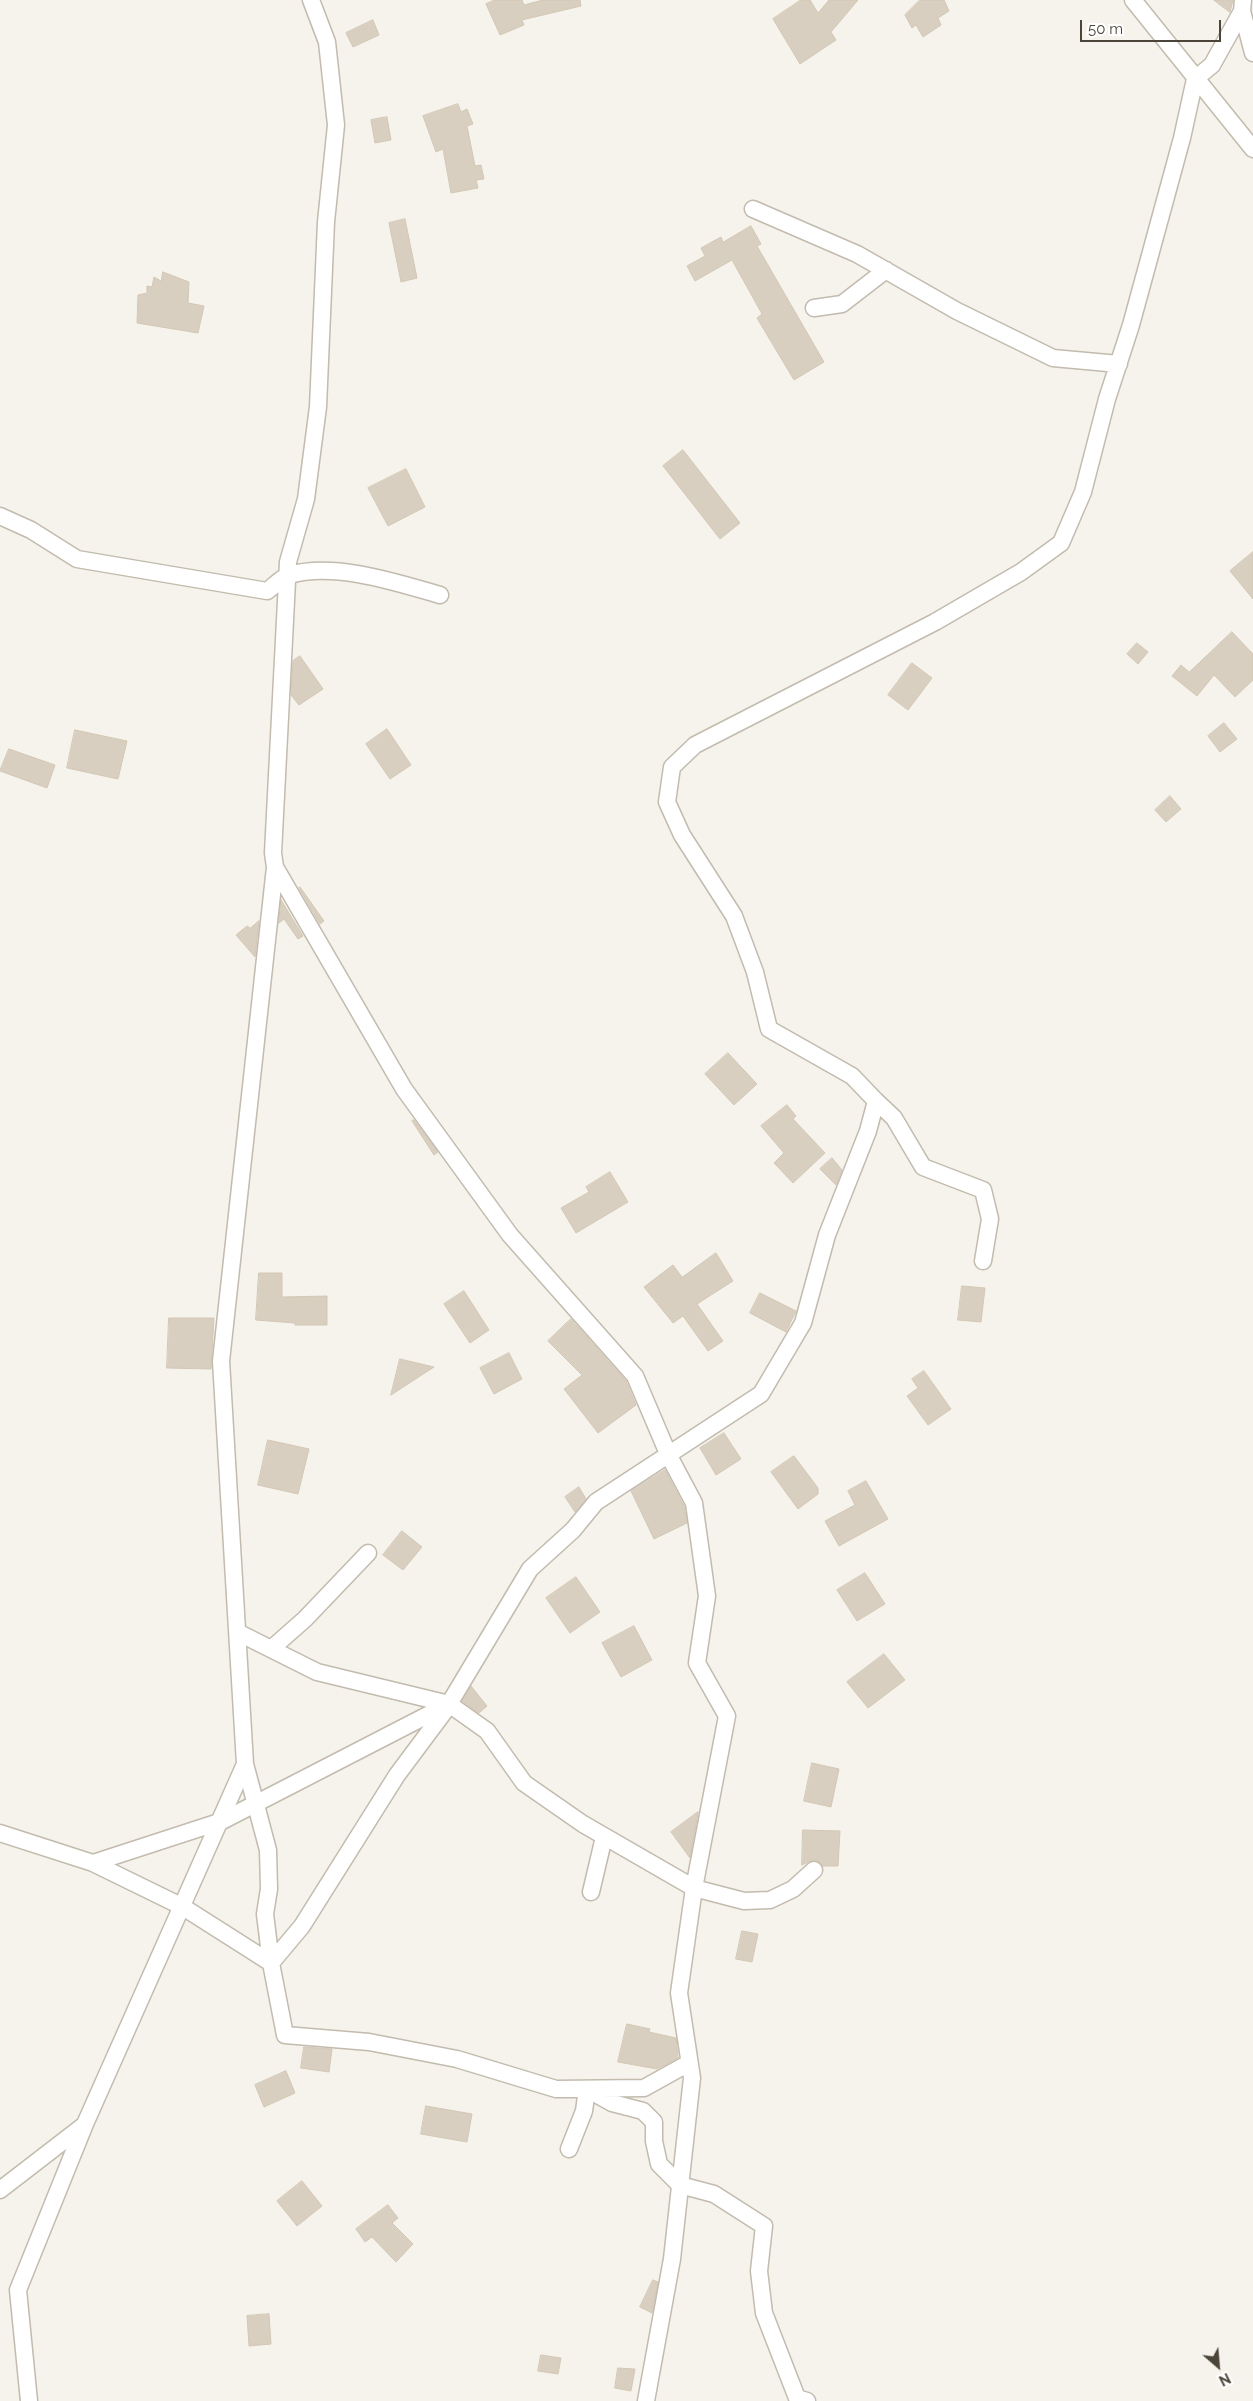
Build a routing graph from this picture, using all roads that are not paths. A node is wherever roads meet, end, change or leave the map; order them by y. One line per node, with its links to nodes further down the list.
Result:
1 (311, 0): 12 (street)
2 (1133, 0): 5 (street)
3 (1243, 5): 4 (street); 5 (street)
4 (1253, 53)
5 (1195, 79): 6 (street); 10 (street)
6 (1253, 149)
7 (752, 208): 8 (street)
8 (886, 270): 9 (street); 10 (street)
9 (814, 308)
10 (1119, 364): 17 (street)
11 (0, 516): 13 (street)
12 (287, 576): 13 (street); 14 (street); 15 (street)
13 (267, 591): 15 (street)
14 (440, 595)
15 (285, 614): 16 (street)
16 (275, 867): 19 (street); 21 (street)
17 (876, 1101): 18 (street); 19 (street)
18 (983, 1261)
19 (669, 1456): 23 (street); 31 (street)
20 (368, 1553): 22 (street)
21 (239, 1633): 22 (street); 24 (street)
22 (271, 1649): 23 (street)
23 (449, 1704): 25 (street); 28 (street); 34 (street)
24 (246, 1764): 25 (street); 26 (street)
25 (258, 1803): 26 (street); 34 (street)
26 (222, 1821): 29 (street); 33 (street)
27 (0, 1834): 29 (street)
28 (604, 1837): 31 (street); 32 (street)
29 (93, 1863): 33 (street)
30 (814, 1870): 31 (street)
31 (694, 1888): 35 (street)
32 (591, 1892)
33 (183, 1907): 34 (street); 37 (street)
34 (271, 1963): 36 (street)
35 (689, 2063): 36 (street); 39 (street)
36 (587, 2089): 38 (street); 39 (street)
37 (85, 2124): 40 (street); 41 (street)
38 (569, 2150)
39 (680, 2185): 42 (street); 43 (street)
40 (0, 2190)
41 (29, 2401)
42 (646, 2401)
43 (807, 2401)

